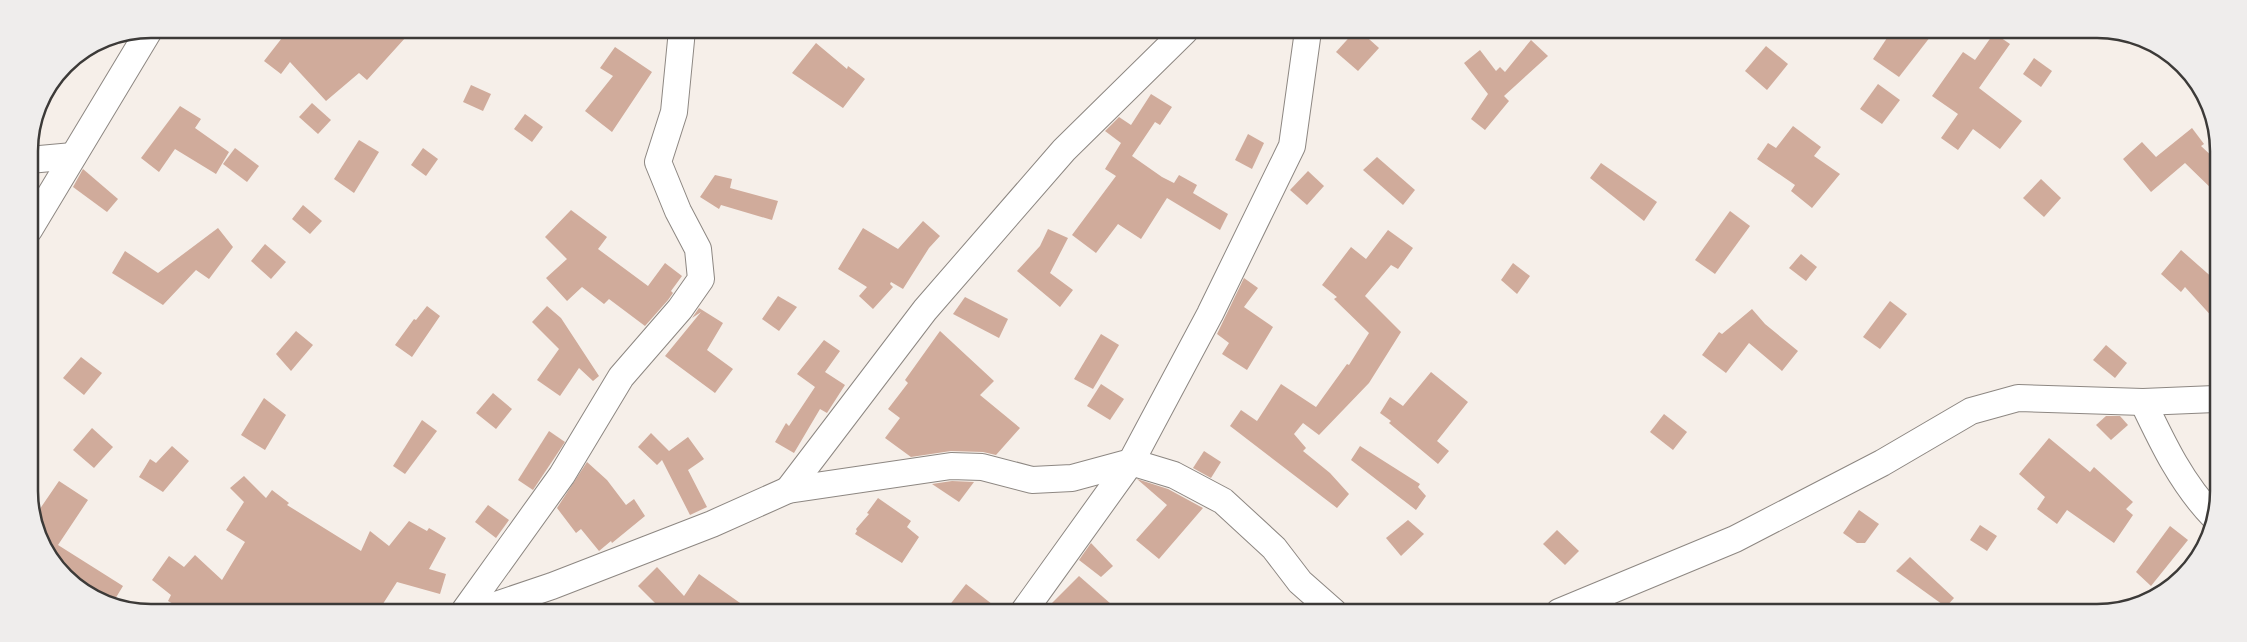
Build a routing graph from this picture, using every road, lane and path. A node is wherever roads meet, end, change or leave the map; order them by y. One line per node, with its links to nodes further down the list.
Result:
1 (145, 38): 5 (street)
2 (681, 38): 13 (street)
3 (1178, 38): 11 (street)
4 (1307, 38): 10 (street)
5 (73, 156): 6 (street); 7 (street)
6 (38, 159)
7 (38, 216)
8 (2210, 399): 9 (street)
9 (2143, 402): 12 (street); 17 (street)
10 (1131, 462): 11 (street); 15 (street); 16 (street)
11 (788, 490): 14 (street)
12 (2208, 511)
13 (469, 604)
14 (499, 604)
15 (1029, 604)
16 (1325, 604)
17 (1578, 604)

